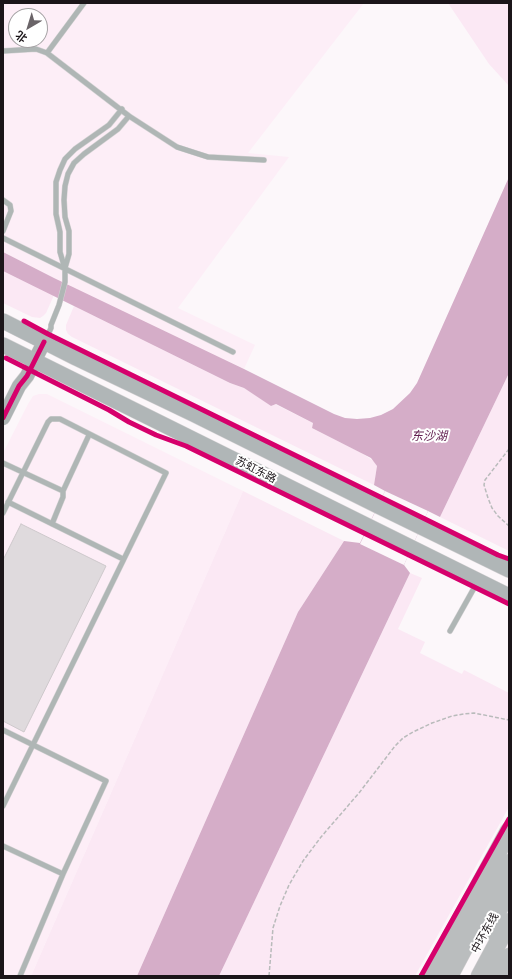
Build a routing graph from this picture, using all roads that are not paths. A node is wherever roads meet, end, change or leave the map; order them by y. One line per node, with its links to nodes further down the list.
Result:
1 (84, 3): 3 (lane)
2 (3, 51): 3 (lane)
3 (47, 53): 4 (lane)
4 (122, 109): 5 (lane); 10 (lane)
5 (129, 116): 6 (lane); 10 (lane)
6 (264, 160)
7 (3, 200): 8 (lane)
8 (3, 232)
9 (3, 238): 10 (lane)
10 (64, 269): 12 (lane); 14 (lane)
11 (3, 321): 12 (main road, 苏虹东路)
12 (44, 342): 15 (street); 25 (main road, 苏虹东路)
13 (3, 344): 15 (main road, 苏虹东路)
14 (233, 352)
15 (35, 361): 16 (street); 26 (main road, 苏虹东路)
16 (3, 418)
17 (89, 435): 19 (lane); 20 (lane); 24 (lane)
18 (3, 463): 19 (lane)
19 (23, 472): 20 (lane); 21 (lane)
20 (63, 491): 23 (lane)
21 (8, 502): 22 (lane); 23 (lane)
22 (3, 513)
23 (52, 524): 24 (lane)
24 (123, 559): 30 (lane)
25 (509, 570)
26 (478, 580): 27 (main road, 苏虹东路); 28 (lane)
27 (509, 596)
28 (450, 631)
29 (3, 730): 30 (lane)
30 (32, 745): 31 (lane); 35 (lane)
31 (3, 806)
32 (509, 831): 36 (highway)
33 (3, 846): 35 (lane)
34 (509, 863): 36 (highway)
35 (63, 874): 40 (lane)
36 (496, 885): 41 (highway); 42 (highway); 43 (highway); 44 (highway, 中环东线)
37 (509, 922): 45 (highway, 中环东线)
38 (509, 957): 46 (highway)
39 (509, 970): 47 (highway)
40 (20, 976)
41 (430, 976)
42 (438, 976)
43 (449, 976)
44 (462, 976)
45 (480, 976)
46 (497, 976)
47 (506, 976)

